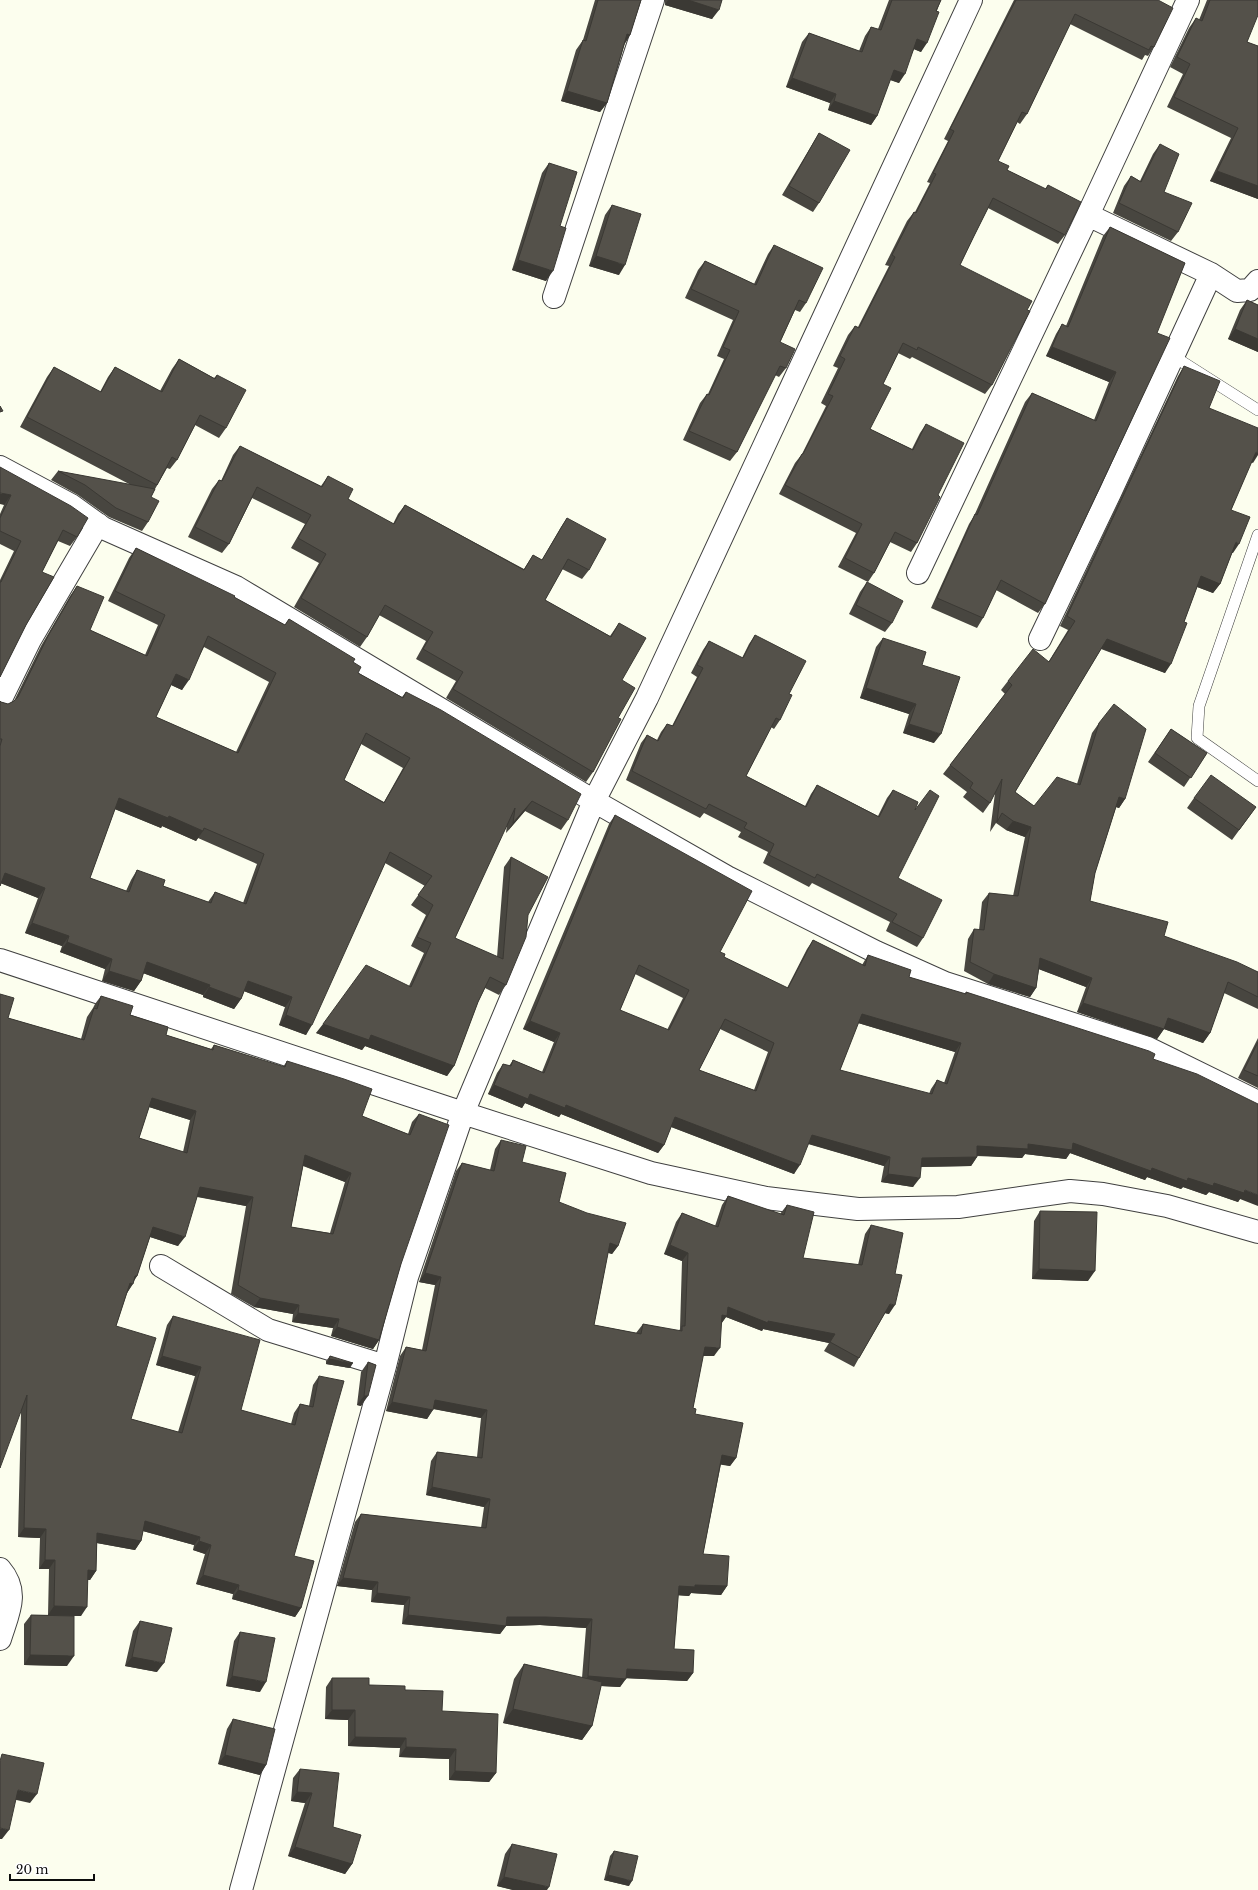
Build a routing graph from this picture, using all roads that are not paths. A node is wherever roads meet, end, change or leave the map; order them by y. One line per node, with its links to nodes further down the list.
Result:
1 (653, 0): 7 (street)
2 (971, 0): 17 (street)
3 (1188, 0): 4 (street)
4 (1088, 215): 5 (street); 13 (street)
5 (1211, 274): 6 (street); 8 (street)
6 (1255, 291)
7 (554, 298)
8 (1173, 356): 9 (lane); 14 (street)
9 (1258, 410)
10 (0, 467): 11 (street)
11 (98, 524): 15 (street); 17 (street)
12 (1258, 535): 16 (lane)
13 (918, 573)
14 (1040, 639)
15 (0, 701)
16 (1258, 780)
17 (594, 801): 19 (street); 20 (street)
18 (0, 960): 20 (street)
19 (1258, 1102)
20 (463, 1113): 21 (street); 23 (street)
21 (1258, 1232)
22 (161, 1266): 23 (street)
23 (386, 1366): 26 (street)
24 (0, 1569): 25 (street)
25 (0, 1639)
26 (241, 1890)

